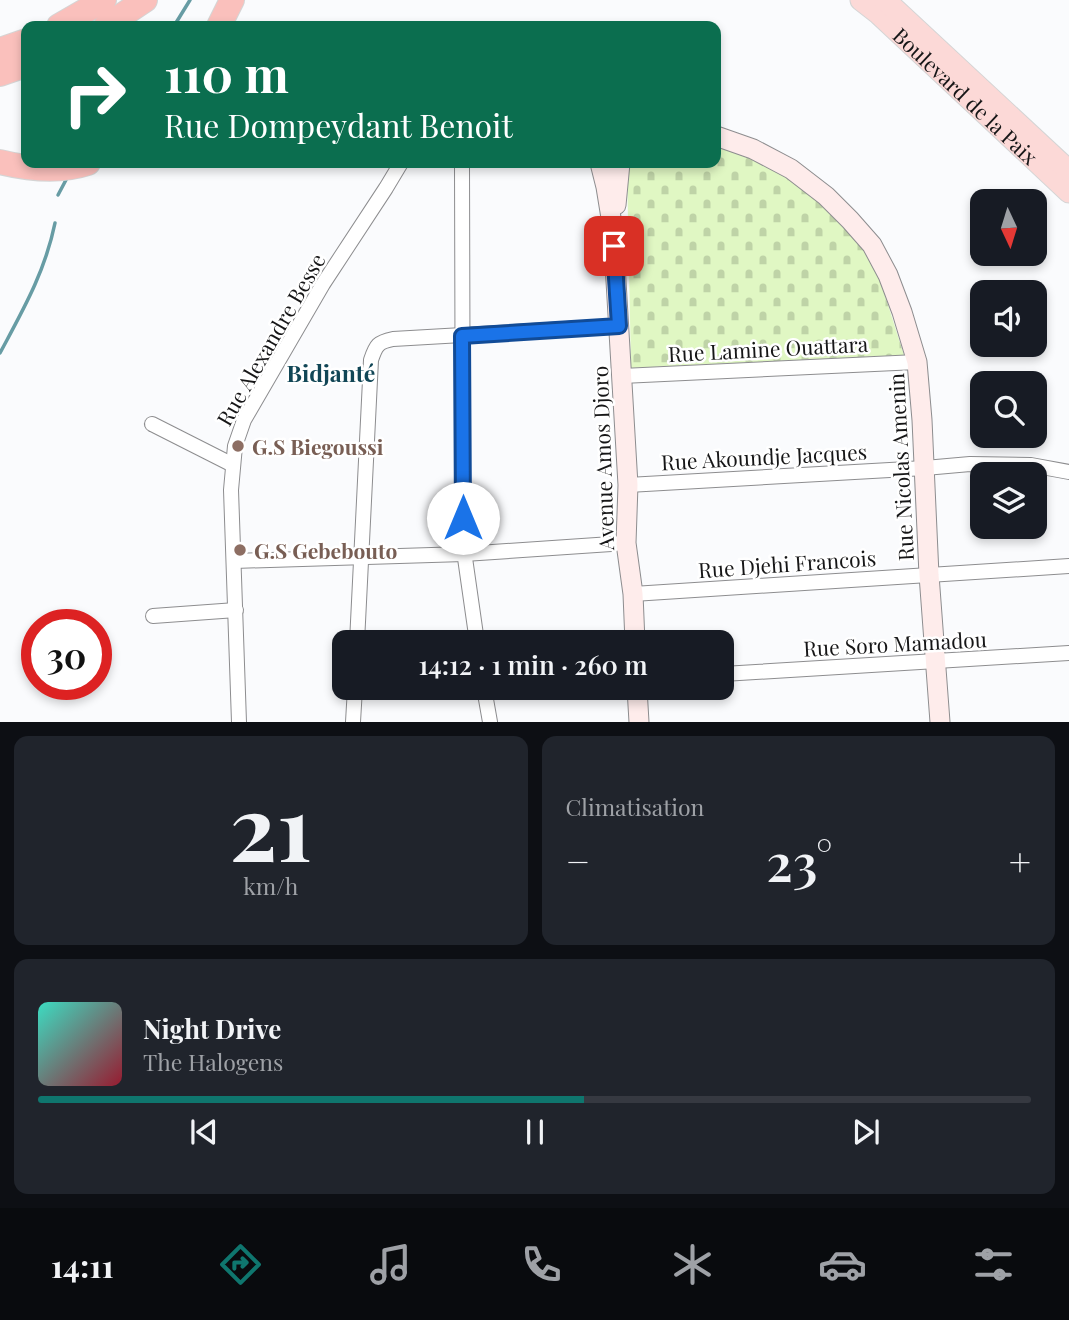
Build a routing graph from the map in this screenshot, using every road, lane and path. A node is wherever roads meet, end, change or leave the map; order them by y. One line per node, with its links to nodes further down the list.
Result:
1 (104, 0): 6 (highway)
2 (145, 0): 7 (highway)
3 (233, 0): 8 (highway)
4 (861, 0): 21 (main road, Boulevard de la Paix)
5 (885, 0): 20 (main road, Boulevard de la Paix)
6 (68, 21)
7 (114, 21)
8 (222, 21)
9 (21, 43): 10 (highway)
10 (0, 50)
11 (21, 67): 12 (highway)
12 (0, 74)
13 (721, 138): 25 (street, Rue Nicolas Amenin)
14 (0, 162): 15 (highway)
15 (21, 167)
16 (398, 168): 28 (street, Rue Alexandre Besse)
17 (462, 168): 24 (street)
18 (601, 168): 22 (street, Avenue Amos Djoro)
19 (619, 168): 22 (street, Avenue Amos Djoro)
20 (1069, 171)
21 (1069, 192)
22 (613, 230): 23 (street, Avenue Amos Djoro)
23 (619, 326): 24 (street); 26 (street, Avenue Amos Djoro)
24 (462, 336): 33 (street); 34 (street)
25 (917, 362): 26 (street, Rue Lamine Ouattara); 29 (street, Rue Nicolas Amenin)
26 (622, 376): 31 (street, Avenue Amos Djoro)
27 (152, 424): 28 (street)
28 (233, 466): 35 (street, Rue Alexandre Besse)
29 (925, 468): 30 (street, Rue Akoundje Jacques); 31 (street, Rue Akoundje Jacques); 37 (street, Rue Nicolas Amenin)
30 (1069, 472)
31 (628, 485): 32 (street, Avenue Amos Djoro)
32 (626, 543): 33 (street); 38 (street, Avenue Amos Djoro)
33 (464, 554): 34 (street); 42 (street)
34 (361, 558): 35 (street); 41 (street)
35 (234, 561): 39 (street, Rue Alexandre Besse)
36 (1069, 566): 37 (street, Rue Djehi Francois)
37 (929, 575): 38 (street, Rue Djehi Francois); 45 (street, Rue Nicolas Amenin)
38 (633, 594): 43 (street, Avenue Amos Djoro)
39 (236, 610): 40 (street); 50 (street, Rue Alexandre Besse)
40 (153, 616)
41 (358, 630)
42 (475, 630)
43 (634, 630)
44 (1069, 653): 45 (street, Rue Soro Mamadou)
45 (936, 662): 46 (street, Rue Soro Mamadou); 54 (street, Rue Nicolas Amenin)
46 (734, 673)
47 (355, 700): 51 (street)
48 (486, 700): 52 (street)
49 (638, 700): 53 (street)
50 (239, 722)
51 (354, 722)
52 (490, 722)
53 (639, 722)
54 (940, 722)

